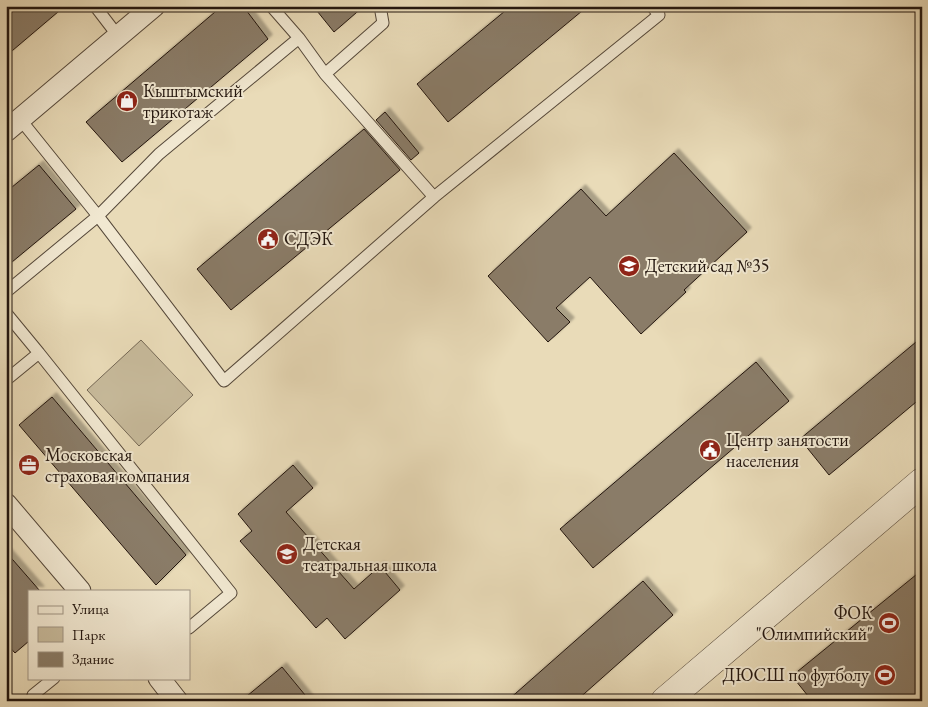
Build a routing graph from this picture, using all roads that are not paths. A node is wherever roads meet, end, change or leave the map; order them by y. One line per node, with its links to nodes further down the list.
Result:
1 (95, 6): 6 (lane)
2 (154, 6): 6 (street)
3 (272, 6): 7 (lane)
4 (380, 6): 8 (lane)
5 (652, 6): 10 (lane)
6 (118, 36): 9 (street)
7 (299, 38): 8 (lane); 11 (lane)
8 (325, 74): 10 (lane)
9 (13, 125): 11 (lane)
10 (434, 196): 11 (lane)
11 (98, 216): 12 (lane)
12 (6, 292)
13 (6, 313): 14 (lane)
14 (39, 353): 15 (lane); 19 (lane)
15 (6, 380)
16 (922, 482): 24 (street)
17 (6, 504): 18 (street)
18 (79, 590)
19 (190, 627)
20 (52, 680): 22 (lane)
21 (161, 680): 23 (street)
22 (38, 701)
23 (177, 701)
24 (665, 701)

